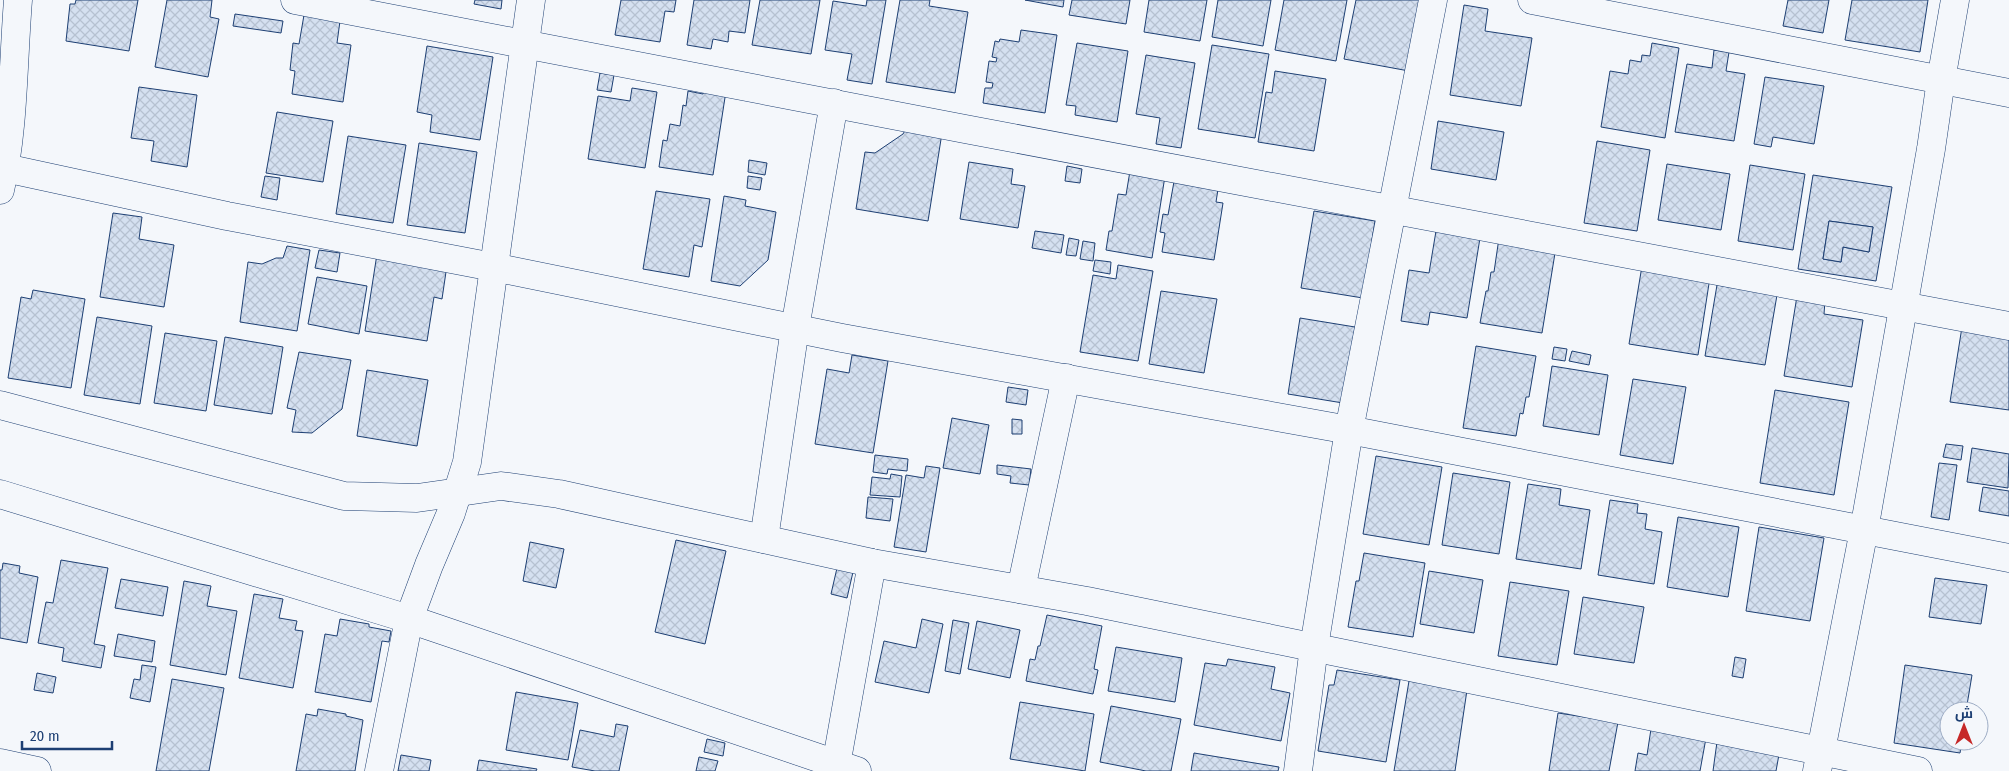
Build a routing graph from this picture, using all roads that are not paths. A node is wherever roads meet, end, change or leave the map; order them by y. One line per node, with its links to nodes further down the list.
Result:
1 (18, 0): 11 (street)
2 (295, 0): 7 (street)
3 (531, 0): 7 (street)
4 (1433, 0): 12 (street)
5 (1532, 0): 8 (street)
6 (1955, 0): 8 (street)
7 (525, 44): 10 (street); 13 (street)
8 (1941, 80): 9 (street); 14 (street)
9 (2009, 93)
10 (834, 103): 12 (street); 16 (street)
11 (3, 179): 13 (street)
12 (1392, 208): 14 (street); 19 (street)
13 (493, 267): 16 (street); 20 (street)
14 (1904, 305): 15 (street); 22 (street)
15 (2009, 326)
16 (795, 328): 17 (street); 23 (street)
17 (1066, 378): 19 (street); 26 (street)
18 (0, 405): 20 (street)
19 (1349, 430): 22 (street); 28 (street)
20 (458, 493): 23 (street); 27 (street)
21 (0, 494): 27 (street)
22 (1864, 530): 24 (street); 29 (street)
23 (764, 539): 25 (street)
24 (2009, 558)
25 (872, 563): 26 (street); 31 (street)
26 (1021, 589): 28 (street)
27 (409, 618): 31 (street); 33 (street)
28 (1314, 648): 29 (street); 34 (street)
29 (1818, 761): 35 (street)
30 (0, 763): 32 (street)
31 (843, 768)
32 (37, 771)
33 (379, 771)
34 (1298, 771)
35 (1918, 771)

